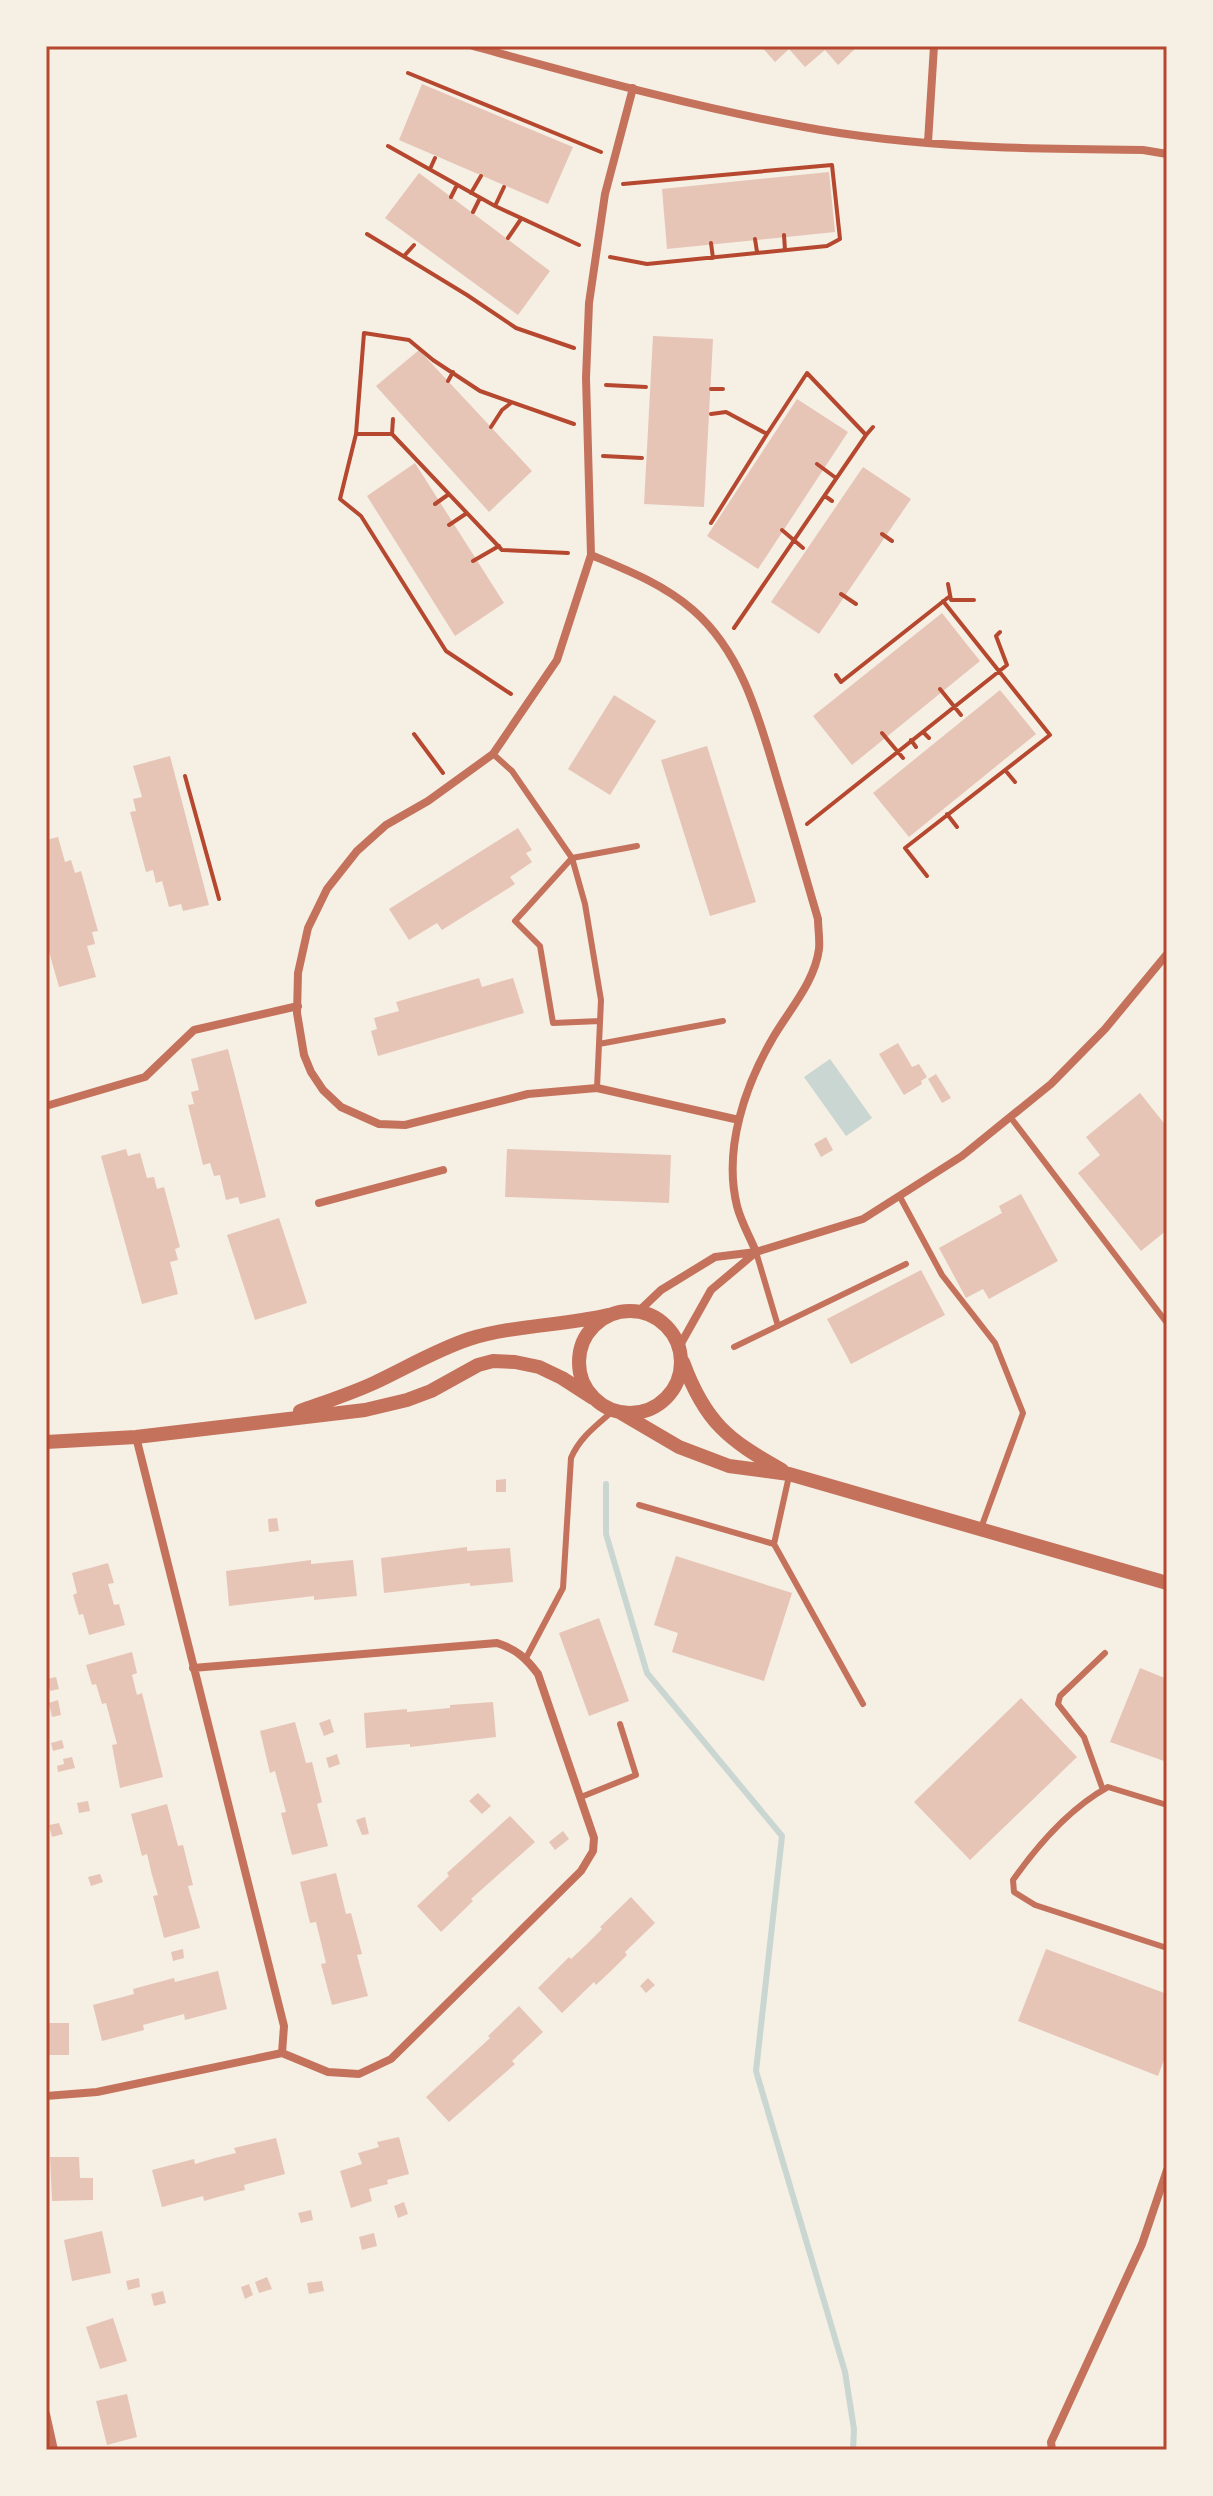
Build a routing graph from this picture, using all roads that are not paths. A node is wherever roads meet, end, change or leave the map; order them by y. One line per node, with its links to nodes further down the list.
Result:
1 (473, 46): 3 (street)
2 (934, 46): 4 (street)
3 (633, 88): 4 (street); 6 (street)
4 (928, 142): 5 (street)
5 (1167, 154)
6 (591, 555): 7 (street); 18 (street)
7 (493, 754): 9 (lane); 11 (street)
8 (637, 846): 9 (lane)
9 (572, 858): 12 (lane); 12 (lane)
10 (1167, 954): 17 (street)
11 (298, 1006): 15 (street); 16 (street)
12 (600, 1021): 14 (lane)
13 (723, 1021): 14 (lane)
14 (599, 1044): 15 (lane)
15 (597, 1088): 18 (street)
16 (46, 1106)
17 (1011, 1118): 20 (street); 26 (lane)
18 (739, 1120): 22 (street)
19 (443, 1170): 21 (street)
20 (900, 1197): 22 (street); 37 (lane)
21 (319, 1203)
22 (756, 1252): 24 (street); 27 (lane); 29 (street)
23 (906, 1264): 27 (lane)
24 (639, 1311): 25 (street); 29 (street)
25 (608, 1315): 30 (street); 32 (street)
26 (1167, 1323)
27 (778, 1326): 28 (lane)
28 (734, 1347)
29 (680, 1352): 31 (street); 35 (street)
30 (593, 1398): 31 (street); 32 (street)
31 (617, 1412): 35 (street); 41 (lane)
32 (277, 1418): 33 (street)
33 (136, 1437): 34 (street); 42 (street)
34 (46, 1442)
35 (789, 1474): 37 (street); 38 (lane)
36 (639, 1505): 38 (lane)
37 (980, 1530): 39 (street)
38 (774, 1544): 43 (lane)
39 (1167, 1583)
40 (1105, 1653): 45 (lane)
41 (526, 1658): 42 (street); 46 (street)
42 (193, 1668): 49 (street)
43 (863, 1704)
44 (620, 1724): 46 (lane)
45 (1103, 1790): 47 (lane); 48 (lane)
46 (581, 1797): 49 (street)
47 (1167, 1805)
48 (1167, 1948)
49 (282, 2053): 50 (street)
50 (46, 2096)
51 (1167, 2170): 54 (street)
52 (46, 2414): 53 (street)
53 (54, 2450)
54 (1052, 2450)

